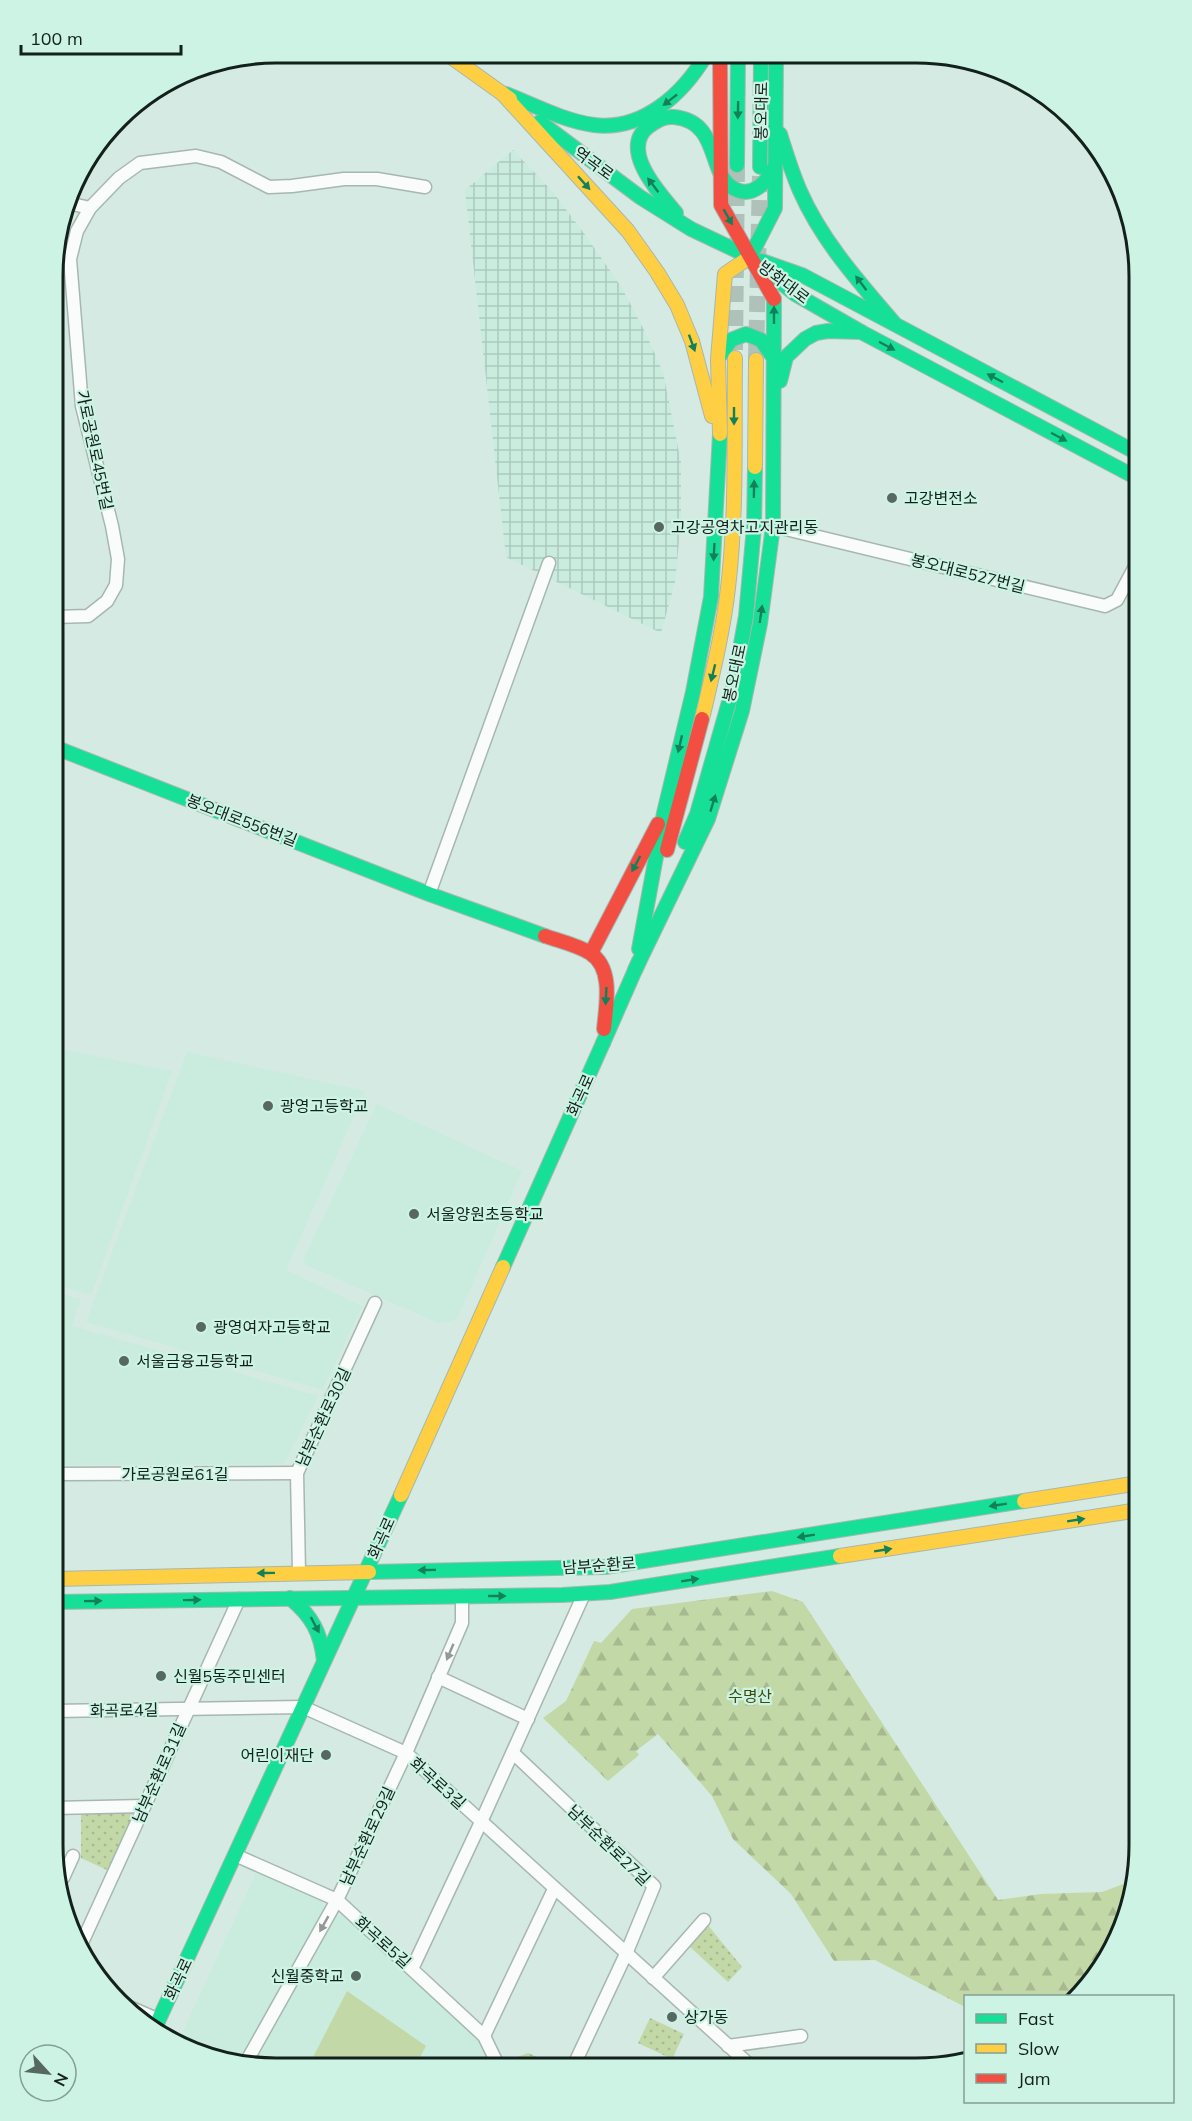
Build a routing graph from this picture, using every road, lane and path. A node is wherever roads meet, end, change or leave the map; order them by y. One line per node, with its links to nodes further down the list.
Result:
1 (460, 63): 7 (street, 역곡로)
2 (702, 63): 7 (street, one-way to 7)
3 (720, 63): 11 (street)
4 (738, 63): 9 (street, 봉오대로, one-way to 9)
5 (761, 63): 12 (street, 봉오대로)
6 (776, 63): 8 (street)
7 (502, 93): 16 (street, 역곡로); 26 (street, one-way to 26)
8 (776, 120): 10 (street); 18 (street, one-way to 8)
9 (737, 165)
10 (775, 165): 11 (street); 17 (street)
11 (720, 167): 16 (street, one-way to 11); 17 (street, one-way to 17)
12 (760, 167)
13 (425, 187): 15 (street, 가로공원로45번길)
14 (75, 205): 15 (street)
15 (90, 208): 31 (street, 가로공원로45번길)
16 (691, 229): 17 (street, 역곡로)
17 (750, 257): 18 (street, 방화대로); 19 (street, 방화대로); 21 (street); 23 (street, one-way to 17)
18 (899, 328): 25 (street, 방화대로, one-way to 18)
19 (863, 333): 24 (street); 27 (street, 방화대로, one-way to 27)
20 (735, 358): 36 (street, 봉오대로, one-way to 36)
21 (718, 359): 23 (street); 26 (street)
22 (756, 360): 36 (street, 봉오대로, one-way to 22)
23 (774, 361): 24 (street)
24 (775, 403): 28 (street)
25 (1129, 449)
26 (720, 452): 33 (street, one-way to 33)
27 (1129, 474)
28 (773, 526): 30 (street, 봉오대로527번길); 36 (street, one-way to 28)
29 (549, 563): 34 (street)
30 (1129, 578)
31 (63, 616)
32 (63, 751): 34 (street, 봉오대로556번길)
33 (664, 813): 35 (street, one-way to 35); 36 (street)
34 (429, 894): 35 (street, 봉오대로556번길)
35 (591, 953): 37 (street, one-way to 37)
36 (635, 970): 37 (street, 봉오대로)
37 (603, 1043): 44 (street, 화곡로)
38 (375, 1303): 39 (street, 남부순환로30길)
39 (297, 1473): 40 (street, 가로공원로61길); 45 (street, 남부순환로30길)
40 (63, 1474)
41 (1129, 1485): 43 (street, 남부순환로, one-way to 43)
42 (1129, 1512): 47 (street, 남부순환로, one-way to 42)
43 (486, 1569): 44 (street, 남부순환로, one-way to 44); 48 (street)
44 (366, 1571): 45 (street, 남부순환로); 50 (street, 화곡로)
45 (296, 1572): 46 (street, 남부순환로, one-way to 46); 51 (street)
46 (63, 1579)
47 (584, 1594): 49 (street, 남부순환로, one-way to 47); 60 (street)
48 (432, 1596): 49 (street, 남부순환로); 50 (street, 남부순환로)
49 (462, 1596): 56 (street, 남부순환로29길, one-way to 56)
50 (354, 1597): 52 (street, 남부순환로); 55 (street, 화곡로)
51 (265, 1598): 52 (street, 남부순환로); 53 (street, 남부순환로)
52 (290, 1598): 55 (street, one-way to 55)
53 (239, 1599): 54 (street, 남부순환로, one-way to 53); 58 (street, 남부순환로31길)
54 (63, 1602)
55 (324, 1661): 57 (street, 화곡로)
56 (438, 1677): 60 (street); 61 (street, 남부순환로29길)
57 (303, 1707): 58 (street, 화곡로4길); 61 (street, 화곡로3길); 66 (street, 화곡로)
58 (188, 1709): 59 (street, 화곡로4길); 63 (street, 남부순환로31길)
59 (63, 1711)
60 (528, 1719): 62 (street)
61 (406, 1753): 65 (street, 화곡로3길); 70 (street, 남부순환로29길)
62 (513, 1753): 65 (street); 73 (street, 남부순환로27길)
63 (144, 1806): 64 (street); 72 (street, 남부순환로31길)
64 (63, 1808)
65 (482, 1822): 69 (street, 화곡로3길); 74 (street)
66 (235, 1855): 70 (street, 화곡로5길); 76 (street, 화곡로)
67 (73, 1856): 68 (street)
68 (65, 1873)
69 (554, 1889): 73 (street, 화곡로3길); 77 (street)
70 (337, 1900): 74 (street, 화곡로5길); 80 (street, 남부순환로29길, one-way to 80)
71 (704, 1920): 75 (street)
72 (84, 1938)
73 (626, 1954): 75 (street, 화곡로3길); 82 (street)
74 (412, 1969): 77 (street, 화곡로5길)
75 (653, 1978): 79 (street, 화곡로3길)
76 (158, 2022)
77 (484, 2036): 81 (street, 화곡로5길)
78 (801, 2036): 79 (street)
79 (728, 2046): 83 (street, 화곡로3길)
80 (249, 2056)
81 (495, 2058)
82 (577, 2058)
83 (742, 2058)

